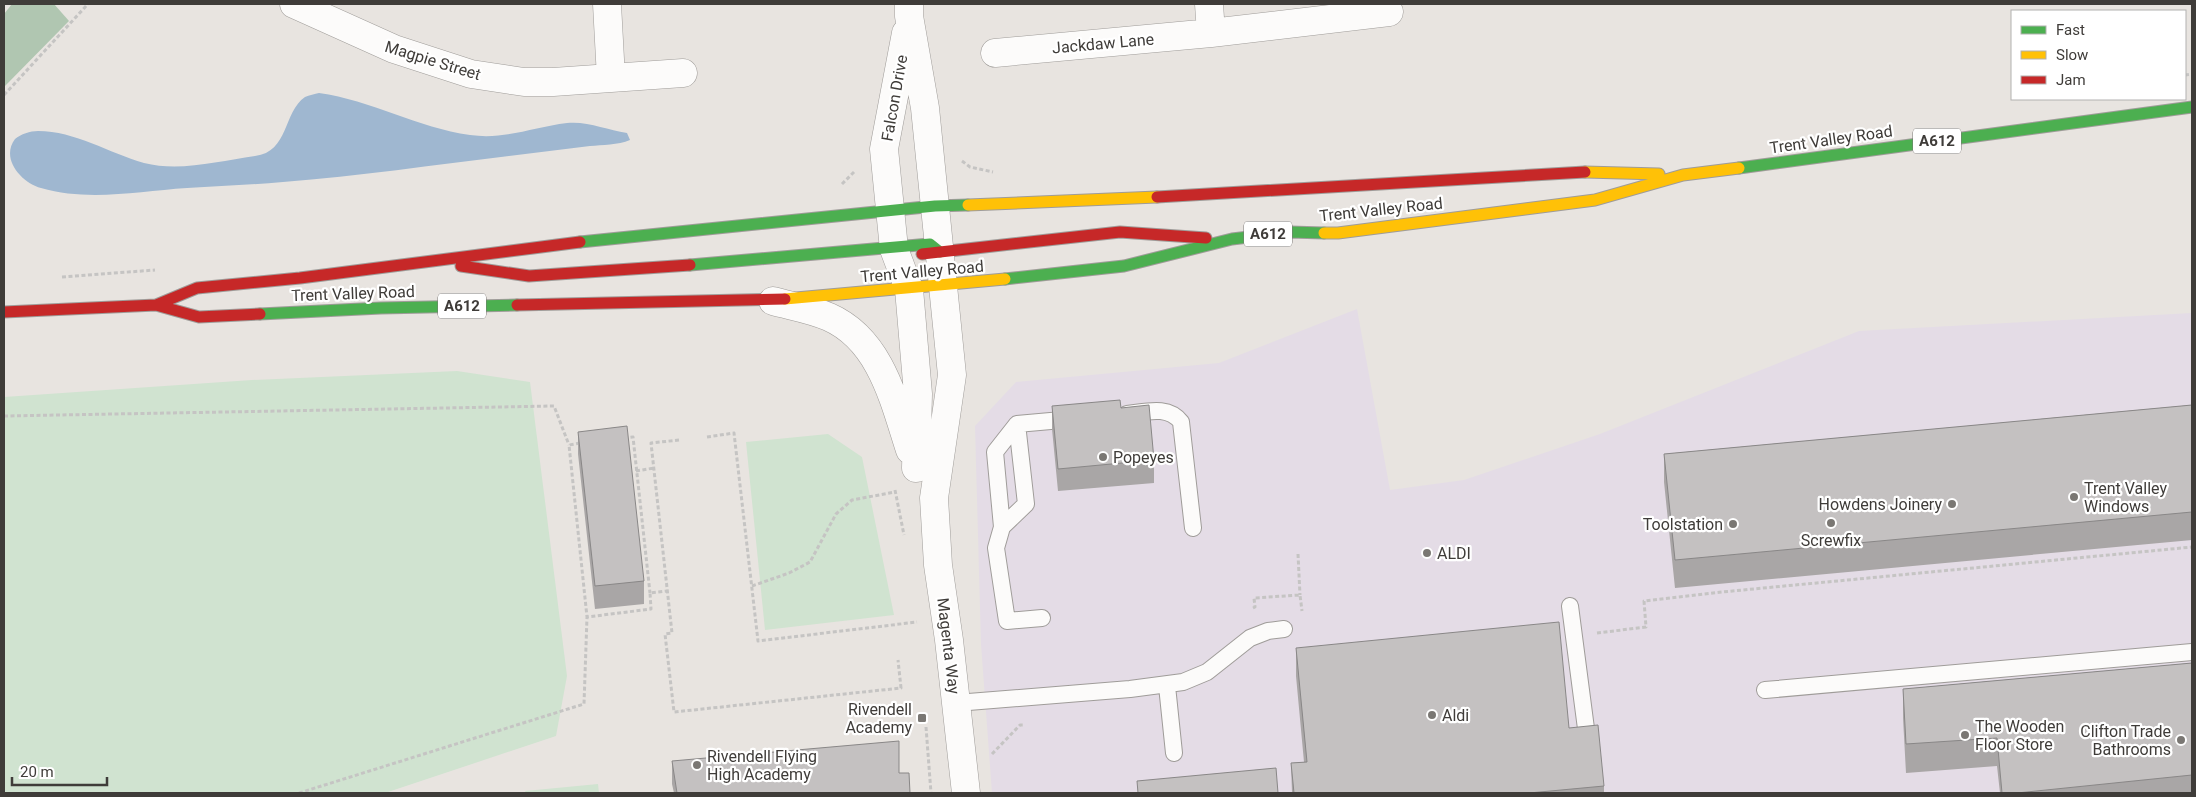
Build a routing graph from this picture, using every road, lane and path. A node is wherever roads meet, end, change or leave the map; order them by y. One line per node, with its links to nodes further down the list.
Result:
1 (88, 4): 11 (path)
2 (294, 4): 10 (street, Magpie Street)
3 (607, 4): 10 (street)
4 (1209, 4): 7 (street)
5 (909, 10): 14 (street, Falcon Drive); 15 (street, Falcon Drive)
6 (1389, 12): 7 (street, Jackdaw Lane)
7 (1211, 33): 8 (street, Jackdaw Lane)
8 (995, 52)
9 (683, 73): 10 (street, Magpie Street)
10 (610, 78)
11 (4, 95)
12 (2192, 107): 13 (main road, Trent Valley Road / A612)
13 (1683, 175): 14 (main road, Trent Valley Road / A612); 16 (main road, Trent Valley Road / A612)
14 (935, 206): 15 (main road, Trent Valley Road / A612); 18 (street, Falcon Drive)
15 (890, 211): 17 (street, Falcon Drive); 19 (main road, Trent Valley Road / A612)
16 (1232, 239): 18 (main road, A612); 20 (main road, Trent Valley Road / A612)
17 (894, 248): 18 (main road, A612); 19 (main road, A612); 21 (street, Falcon Drive)
18 (940, 252): 20 (street, Falcon Drive)
19 (430, 262): 23 (main road, Trent Valley Road / A612)
20 (944, 286): 21 (main road, Trent Valley Road / A612); 38 (street, Magenta Way)
21 (909, 289): 22 (main road, Trent Valley Road / A612); 35 (street, Falcon Drive)
22 (769, 300): 23 (main road, Trent Valley Road / A612); 35 (street)
23 (156, 305): 24 (main road, Trent Valley Road / A612)
24 (4, 312)
25 (4, 416): 33 (path)
26 (1106, 416): 40 (lane)
27 (1087, 418): 28 (lane)
28 (1017, 424): 39 (lane); 39 (lane)
29 (707, 436): 43 (path)
30 (614, 440): 36 (path)
31 (679, 440): 34 (path)
32 (587, 443): 33 (path)
33 (569, 445): 49 (path)
34 (654, 468): 36 (path); 44 (path)
35 (916, 468): 38 (street)
36 (636, 470): 45 (path)
37 (895, 492): 43 (path)
38 (934, 498): 61 (street, Magenta Way)
39 (1002, 527): 50 (lane)
40 (1193, 528)
41 (2192, 547): 56 (path)
42 (1298, 554): 46 (path)
43 (752, 586): 53 (path)
44 (667, 591): 45 (path); 58 (path)
45 (650, 593): 49 (path)
46 (1300, 595): 48 (path); 51 (path)
47 (1570, 606): 56 (lane)
48 (1249, 610)
49 (587, 617): 66 (path)
50 (1042, 618)
51 (1303, 620)
52 (920, 622): 53 (path)
53 (894, 625): 55 (path)
54 (1284, 629): 59 (lane)
55 (895, 632)
56 (1574, 636): 63 (lane)
57 (2192, 652): 60 (lane)
58 (898, 660)
59 (1167, 686): 61 (lane); 64 (lane)
60 (1765, 690)
61 (956, 703): 67 (street, Magenta Way)
62 (1029, 724): 65 (path)
63 (1588, 744)
64 (1174, 753)
65 (990, 757)
66 (300, 793)
67 (966, 793)

